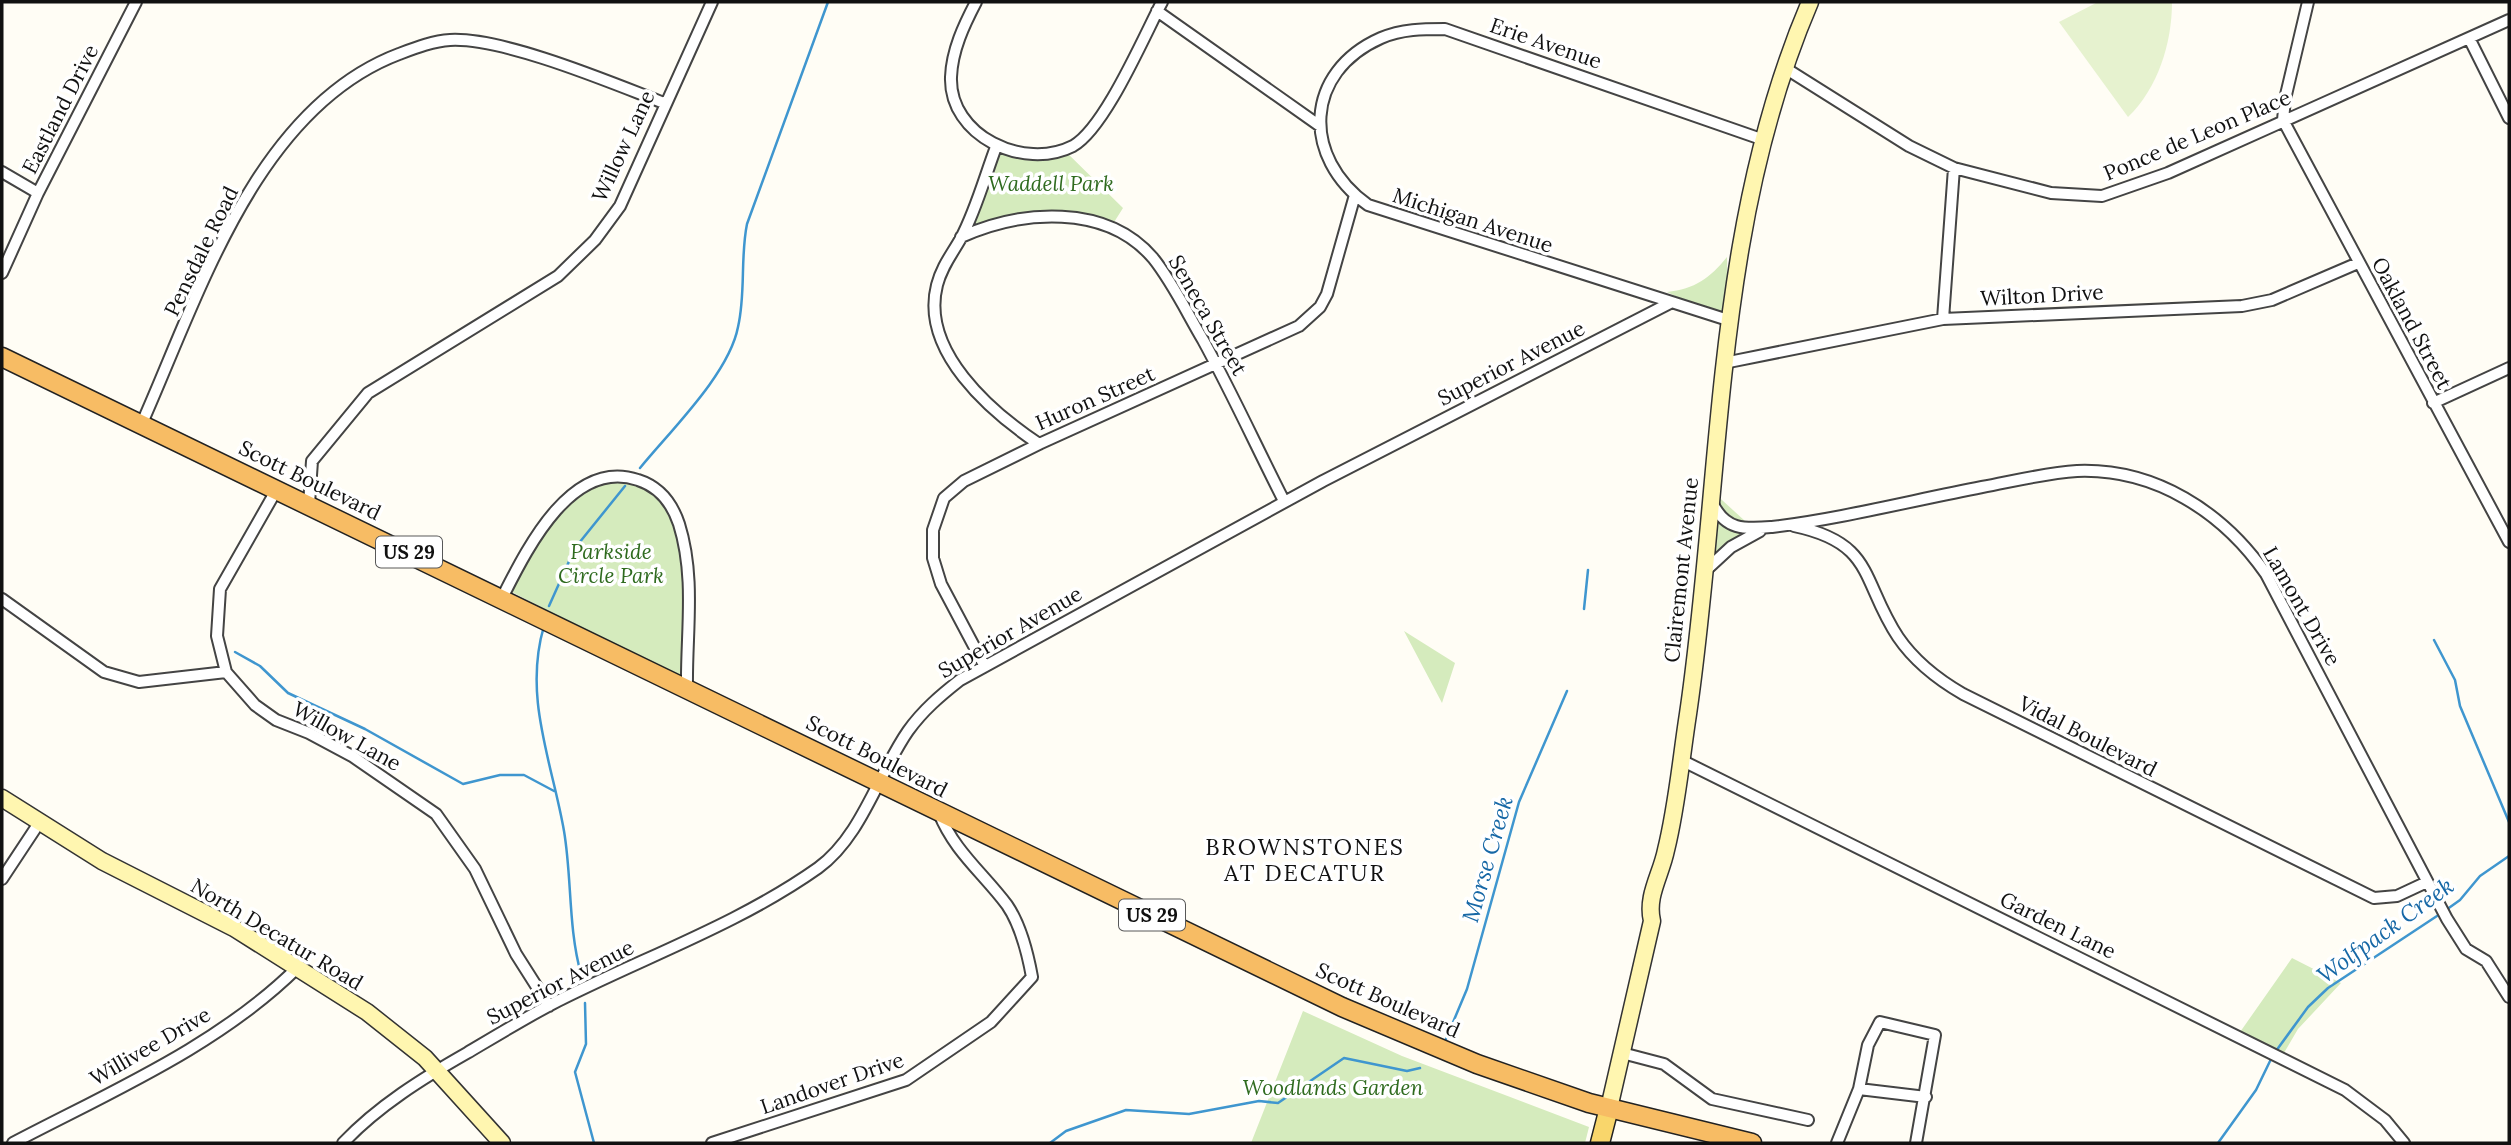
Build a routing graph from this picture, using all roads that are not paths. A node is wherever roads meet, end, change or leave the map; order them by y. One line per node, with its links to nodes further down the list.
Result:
1 (136, 2): 18 (street, Eastland Drive)
2 (712, 2): 10 (street, Willow Lane)
3 (976, 2): 15 (street)
4 (1810, 2): 9 (main road, Clairemont Avenue)
5 (2308, 2): 12 (street)
6 (1160, 6): 13 (street); 15 (street)
7 (2509, 20): 8 (street, Ponce de Leon Place)
8 (2470, 40): 11 (street); 12 (street, Ponce de Leon Place)
9 (1785, 68): 14 (main road, Clairemont Avenue); 16 (street, Ponce de Leon Place)
10 (664, 103): 31 (street, Pensdale Road); 36 (street, Willow Lane)
11 (2509, 118)
12 (2283, 120): 16 (street, Ponce de Leon Place); 21 (street, Oakland Street)
13 (1320, 126): 14 (street, Erie Avenue); 19 (street, Michigan Avenue)
14 (1764, 140): 25 (main road, Clairemont Avenue)
15 (996, 147): 20 (street)
16 (1954, 168): 24 (street)
17 (2, 172): 18 (street)
18 (38, 193): 22 (street, Eastland Drive)
19 (1355, 195): 23 (street, Michigan Avenue); 28 (street, Huron Street)
20 (961, 237): 28 (street, Seneca Street); 32 (street)
21 (2358, 263): 24 (street, Wilton Drive); 30 (street, Oakland Street)
22 (2, 273)
23 (1670, 303): 25 (street, Michigan Avenue); 35 (street, Superior Avenue)
24 (1942, 319): 27 (street, Wilton Drive)
25 (1728, 320): 27 (main road, Clairemont Avenue)
26 (2, 357): 31 (highway, Scott Boulevard / US 29)
27 (1724, 363): 34 (main road, Clairemont Avenue)
28 (1217, 365): 32 (street, Huron Street); 35 (street, Seneca Street)
29 (2509, 368): 30 (street)
30 (2433, 403): 39 (street, Oakland Street)
31 (142, 424): 33 (highway, Scott Boulevard / US 29)
32 (1039, 444): 43 (street, Huron Street)
33 (277, 489): 36 (highway, Scott Boulevard / US 29); 44 (street, Willow Lane)
34 (1711, 500): 38 (street, Lamont Drive); 40 (main road, Clairemont Avenue)
35 (1284, 501): 43 (street, Superior Avenue)
36 (309, 504): 41 (highway, Scott Boulevard / US 29)
37 (1788, 525): 38 (street, Lamont Drive); 52 (street, Vidal Boulevard); 52 (street, Lamont Drive)
38 (1772, 527): 40 (street)
39 (2509, 542)
40 (1704, 573): 46 (main road, Clairemont Avenue)
41 (502, 598): 45 (highway, Scott Boulevard / US 29); 45 (street)
42 (2, 599): 44 (street)
43 (985, 665): 47 (street, Superior Avenue)
44 (226, 673): 55 (street, Willow Lane)
45 (687, 688): 47 (highway, Scott Boulevard / US 29)
46 (1681, 760): 56 (main road, Clairemont Avenue); 70 (street, Garden Lane)
47 (877, 784): 49 (highway, Scott Boulevard / US 29); 55 (street, Superior Avenue)
48 (2, 797): 50 (main road, North Decatur Road)
49 (939, 813): 60 (highway, Scott Boulevard / US 29); 65 (street, Landover Drive)
50 (39, 823): 51 (street); 53 (main road, North Decatur Road)
51 (2, 880)
52 (2427, 882): 54 (street, Lamont Drive)
53 (297, 968): 57 (main road, North Decatur Road); 62 (street, Willivee Drive)
54 (2509, 997)
55 (549, 1006): 57 (street, Superior Avenue)
56 (1622, 1053): 60 (main road, Clairemont Avenue); 61 (street)
57 (438, 1070): 63 (street, Superior Avenue); 64 (main road, North Decatur Road)
58 (1859, 1089): 59 (street); 59 (street); 68 (street)
59 (1926, 1097): 69 (street)
60 (1609, 1108): 66 (main road, Clairemont Avenue); 67 (highway, Scott Boulevard)
61 (1808, 1120)
62 (13, 1143)
63 (344, 1143)
64 (502, 1143)
65 (712, 1143)
66 (1600, 1143)
67 (1752, 1143)
68 (1837, 1143)
69 (1916, 1143)
70 (2404, 1143)

